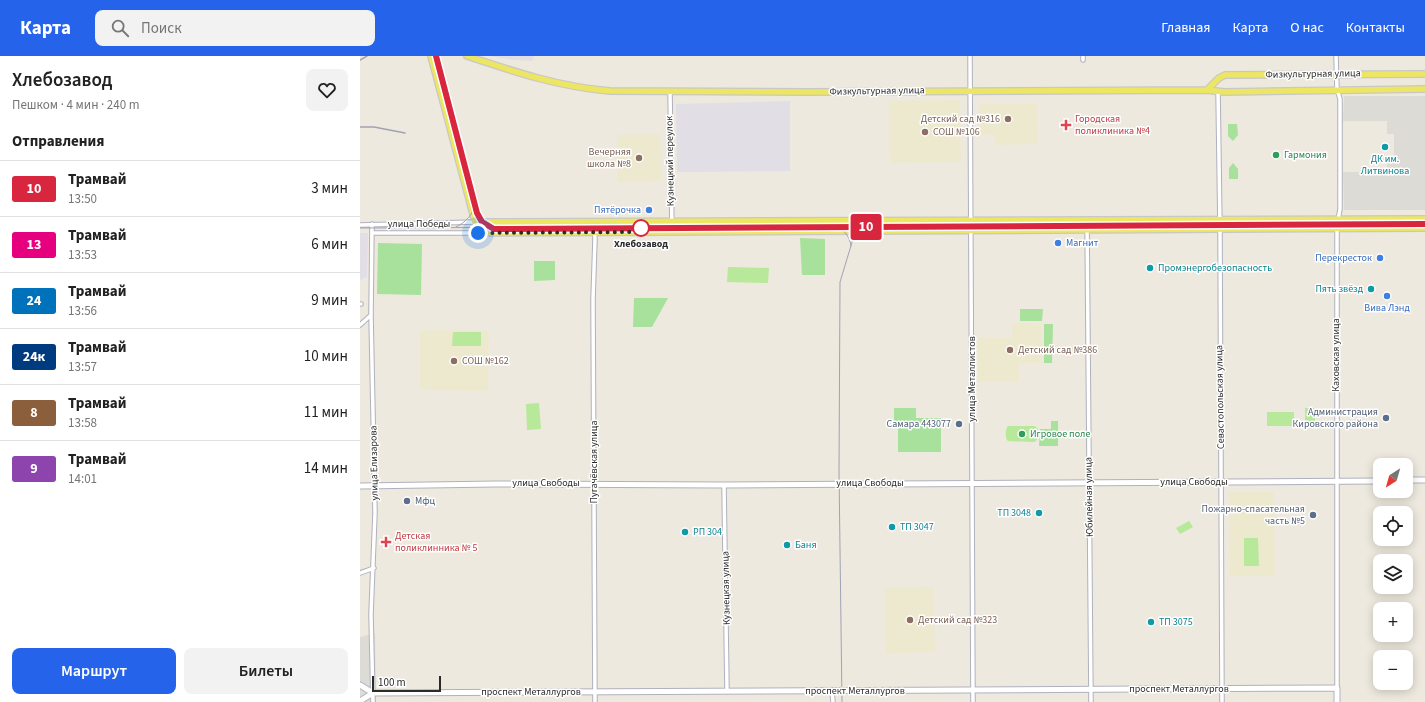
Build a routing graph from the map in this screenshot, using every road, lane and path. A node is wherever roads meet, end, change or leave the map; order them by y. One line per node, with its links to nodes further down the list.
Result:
1 (431, 56): 19 (main road)
2 (467, 56): 10 (main road, Физкультурная улица)
3 (970, 56): 12 (street, улица Металлистов)
4 (1336, 56): 5 (street, Каховская улица)
5 (1336, 74): 6 (main road, Физкультурная улица); 7 (main road, Физкультурная улица); 8 (street, Каховская улица)
6 (1425, 74)
7 (1217, 80): 11 (main road); 13 (main road)
8 (1337, 89): 9 (main road, Физкультурная улица); 13 (main road, Физкультурная улица); 17 (street, Каховская улица)
9 (1425, 89)
10 (670, 90): 12 (main road, Физкультурная улица); 21 (street, Кузнецкий переулок)
11 (1207, 90): 12 (main road, Физкультурная улица); 13 (main road, Физкультурная улица)
12 (970, 91): 18 (street, улица Металлистов)
13 (1221, 92): 16 (street, Севастопольская улица)
14 (1425, 219): 17 (main road, улица Победы)
15 (1087, 220): 16 (main road, улица Победы); 18 (main road, улица Победы); 26 (street, Юбилейная улица)
16 (1220, 220): 17 (main road, улица Победы); 27 (street, Севастопольская улица)
17 (1338, 220): 25 (main road, Каховская улица)
18 (971, 221): 21 (main road, улица Победы); 28 (street, улица Металлистов)
19 (476, 222): 20 (main road, улица Победы); 22 (street, улица Победы); 32 (main road)
20 (594, 222): 21 (main road, улица Победы); 29 (street, Пугачёвская улица)
21 (671, 222): 30 (street, Кузнецкий переулок)
22 (372, 224): 23 (street, улица Победы); 31 (street, улица Елизарова)
23 (361, 225)
24 (1425, 228): 25 (main road, улица Победы)
25 (1336, 229): 27 (main road, улица Победы); 38 (street, Каховская улица)
26 (1088, 230): 27 (main road, улица Победы); 28 (main road, улица Победы); 39 (street, Юбилейная улица)
27 (1220, 230): 40 (street, Севастопольская улица)
28 (971, 231): 30 (main road, улица Победы); 42 (street, улица Металлистов)
29 (594, 232): 30 (main road, улица Победы); 32 (main road, улица Победы); 41 (street, Пугачёвская улица)
30 (672, 232)
31 (372, 233): 32 (street, улица Победы); 33 (street, улица Елизарова)
32 (478, 233)
33 (371, 315): 34 (street); 45 (street, улица Елизарова)
34 (360, 325)
35 (1373, 480): 38 (street, улица Свободы)
36 (1413, 480): 37 (street)
37 (1425, 480)
38 (1336, 481): 40 (street, улица Свободы); 49 (street, Каховская улица)
39 (1088, 482): 40 (street, улица Свободы); 42 (street, улица Свободы); 52 (street, Юбилейная улица)
40 (1221, 482): 50 (street, Севастопольская улица)
41 (595, 483): 43 (street, улица Свободы); 45 (street, улица Свободы); 55 (street, Пугачёвская улица)
42 (972, 483): 43 (street, улица Свободы); 51 (street, улица Металлистов)
43 (724, 485): 53 (street, Кузнецкая улица)
44 (360, 486): 45 (street, улица Свободы)
45 (374, 486): 46 (street, улица Елизарова)
46 (374, 568): 47 (street); 56 (street, улица Елизарова)
47 (360, 573)
48 (360, 685): 56 (street)
49 (1336, 688): 50 (street, проспект Металлургов); 64 (street, Каховская улица)
50 (1222, 689): 52 (street, проспект Металлургов); 63 (street, Севастопольская улица)
51 (973, 690): 52 (street, проспект Металлургов); 54 (street, проспект Металлургов); 61 (street, улица Металлистов)
52 (1091, 690): 62 (street, Юбилейная улица)
53 (727, 691): 54 (street, проспект Металлургов); 55 (street, проспект Металлургов)
54 (832, 691): 60 (street)
55 (595, 692): 56 (street, проспект Металлургов); 59 (street, Пугачёвская улица)
56 (373, 693): 57 (street); 58 (street, улица Елизарова)
57 (360, 701)
58 (373, 702)
59 (596, 702)
60 (833, 702)
61 (973, 702)
62 (1091, 702)
63 (1222, 702)
64 (1337, 702)

